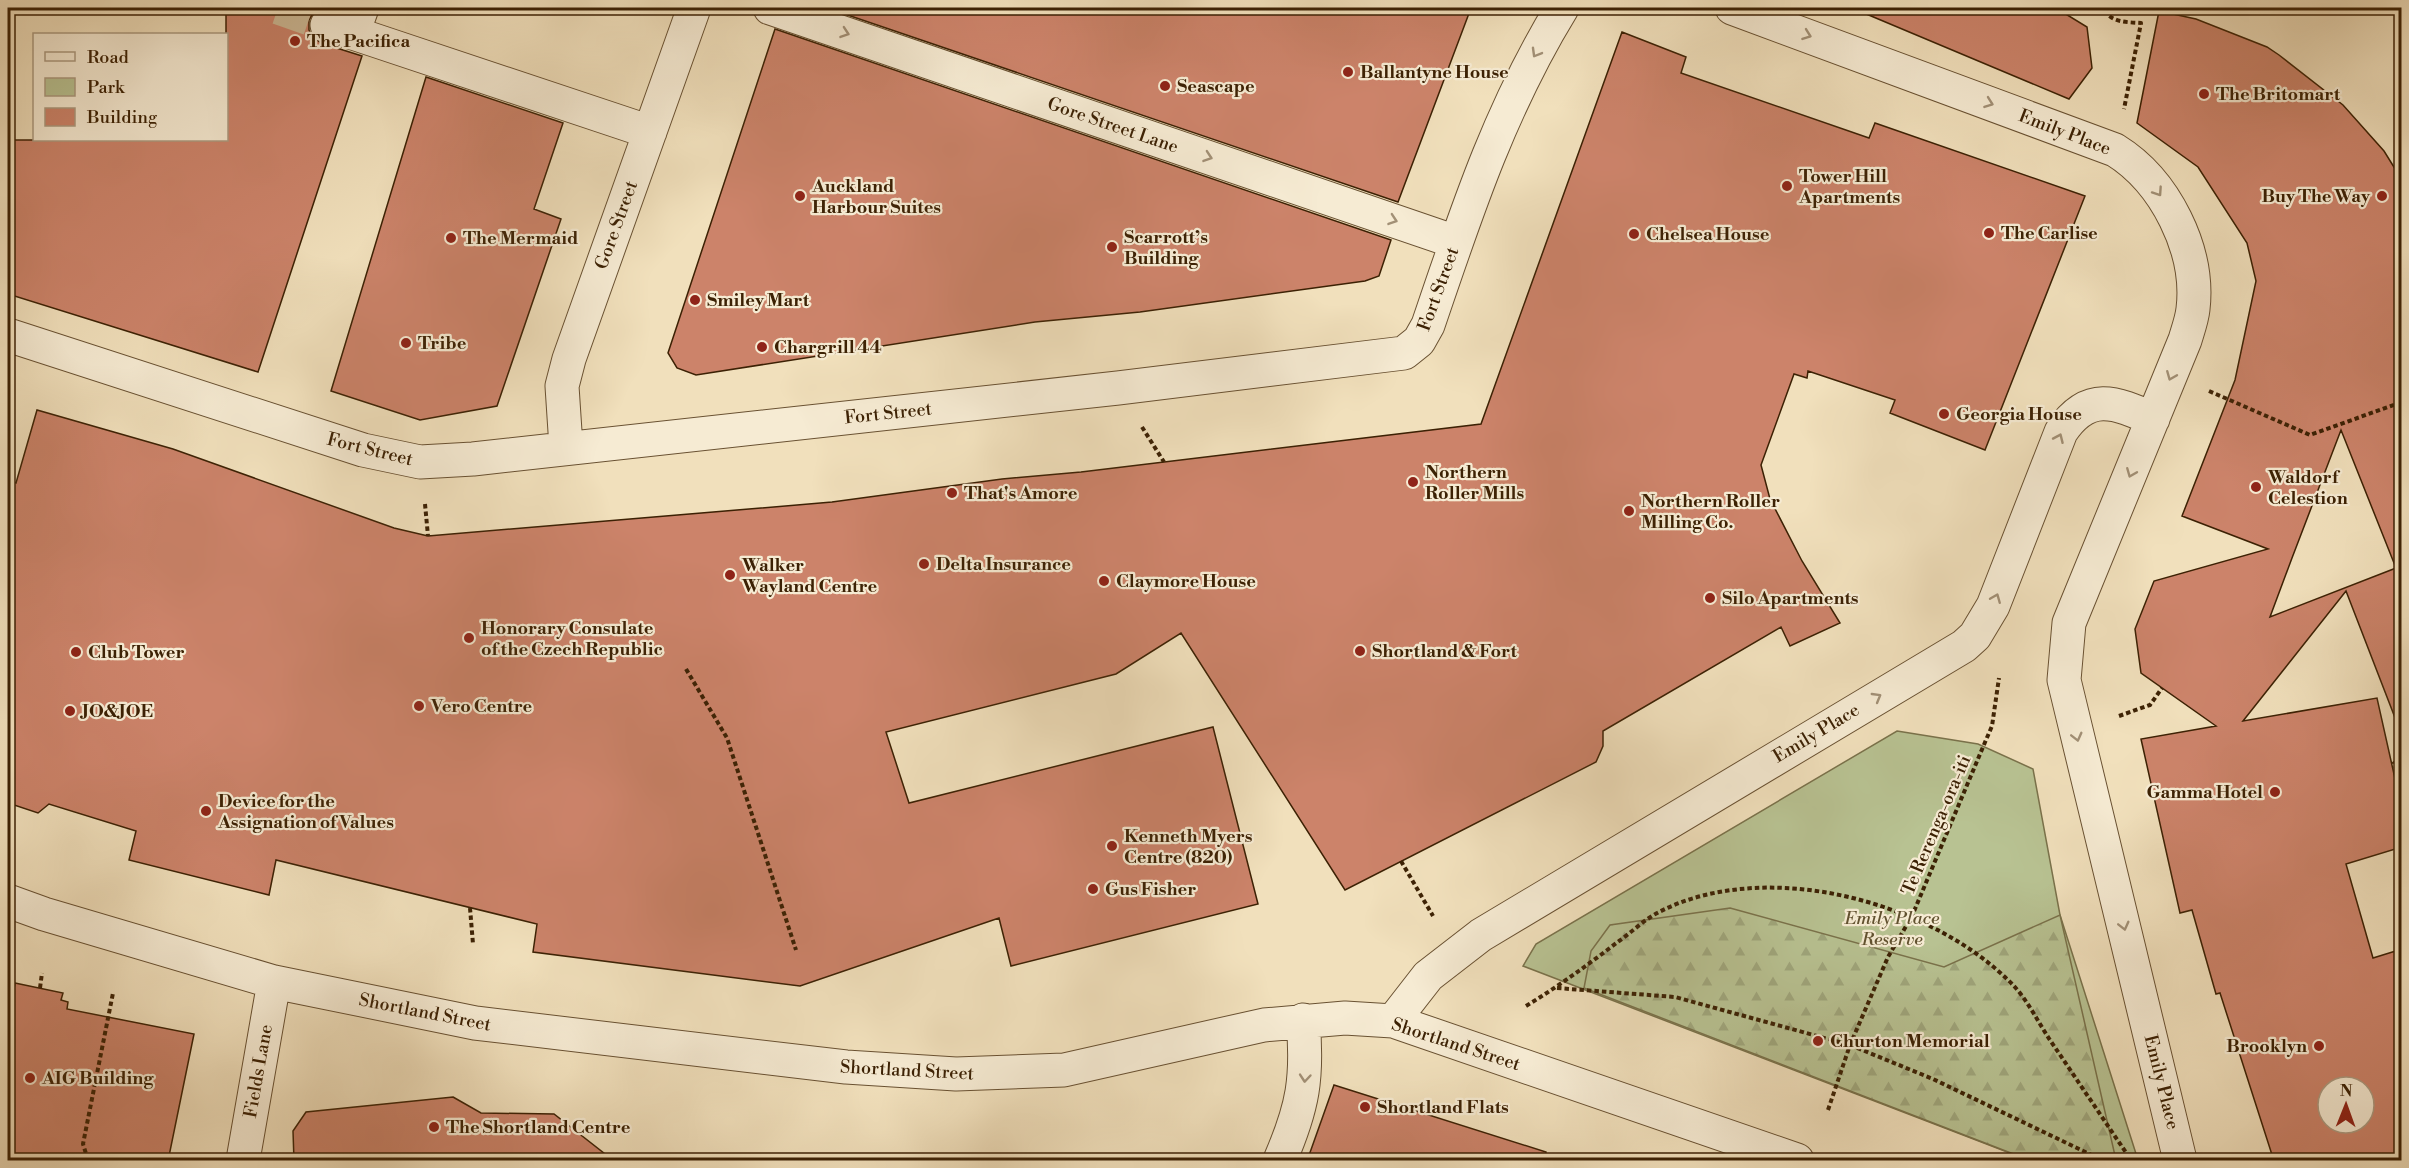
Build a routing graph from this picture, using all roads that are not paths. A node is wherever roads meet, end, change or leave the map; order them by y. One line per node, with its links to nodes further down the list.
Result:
1 (694, 8): 6 (street, Gore Street)
2 (770, 8): 7 (street, Gore Street Lane, one-way to 7)
3 (1562, 8): 7 (street, Fort Street, one-way to 7)
4 (1732, 8): 9 (street, Emily Place, one-way to 9)
5 (348, 22): 6 (street)
6 (650, 132): 10 (street, Gore Street)
7 (1456, 242): 10 (street, Fort Street)
8 (8, 335): 10 (street, Fort Street)
9 (2153, 419): 14 (street, Emily Place, one-way to 9); 18 (street, Emily Place, one-way to 18)
10 (566, 447)
11 (8, 901): 12 (street, Shortland Street)
12 (274, 982): 13 (street, Shortland Street); 15 (street, Fields Lane)
13 (1303, 1020): 14 (street, Shortland Street); 16 (street, one-way to 16)
14 (1394, 1021): 17 (street, Shortland Street)
15 (243, 1161)
16 (1280, 1161)
17 (1797, 1161)
18 (2180, 1161)

